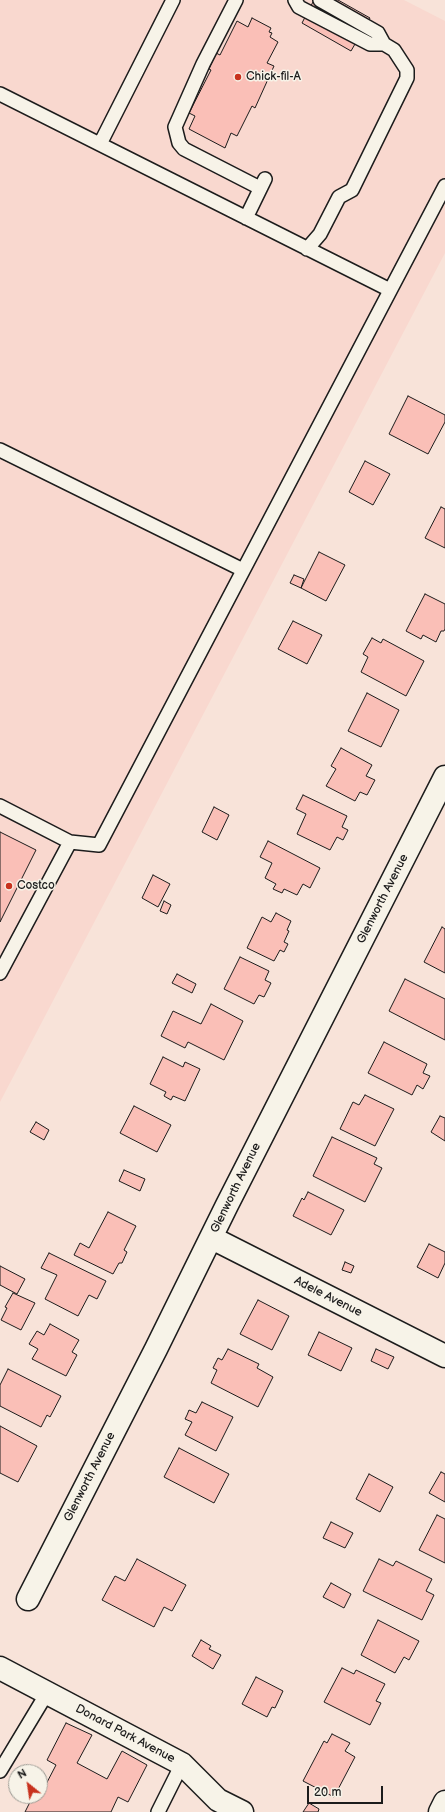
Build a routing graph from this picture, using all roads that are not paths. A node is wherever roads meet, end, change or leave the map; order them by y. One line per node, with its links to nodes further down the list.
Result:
1 (173, 0): 7 (lane)
2 (236, 0): 9 (lane)
3 (295, 0): 5 (lane)
4 (320, 0): 5 (lane)
5 (384, 44): 10 (lane)
6 (0, 94): 7 (lane)
7 (100, 144): 9 (lane)
8 (445, 186): 11 (lane)
9 (246, 218): 10 (lane)
10 (307, 249): 11 (lane)
11 (390, 290): 13 (lane)
12 (0, 450): 13 (lane)
13 (243, 570): 16 (lane)
14 (445, 777): 18 (street, Glenworth Avenue)
15 (0, 806): 16 (lane)
16 (70, 842): 17 (lane)
17 (0, 973)
18 (212, 1238): 19 (street, Adele Avenue); 20 (street, Glenworth Avenue)
19 (445, 1356)
20 (28, 1599)
21 (0, 1668): 22 (street, Donard Park Avenue)
22 (47, 1693): 23 (street, Donard Park Avenue); 24 (lane)
23 (182, 1764): 26 (lane); 27 (street, Donard Park Avenue)
24 (0, 1771)
25 (445, 1802): 28 (street)
26 (158, 1812)
27 (242, 1812)
28 (440, 1812)

